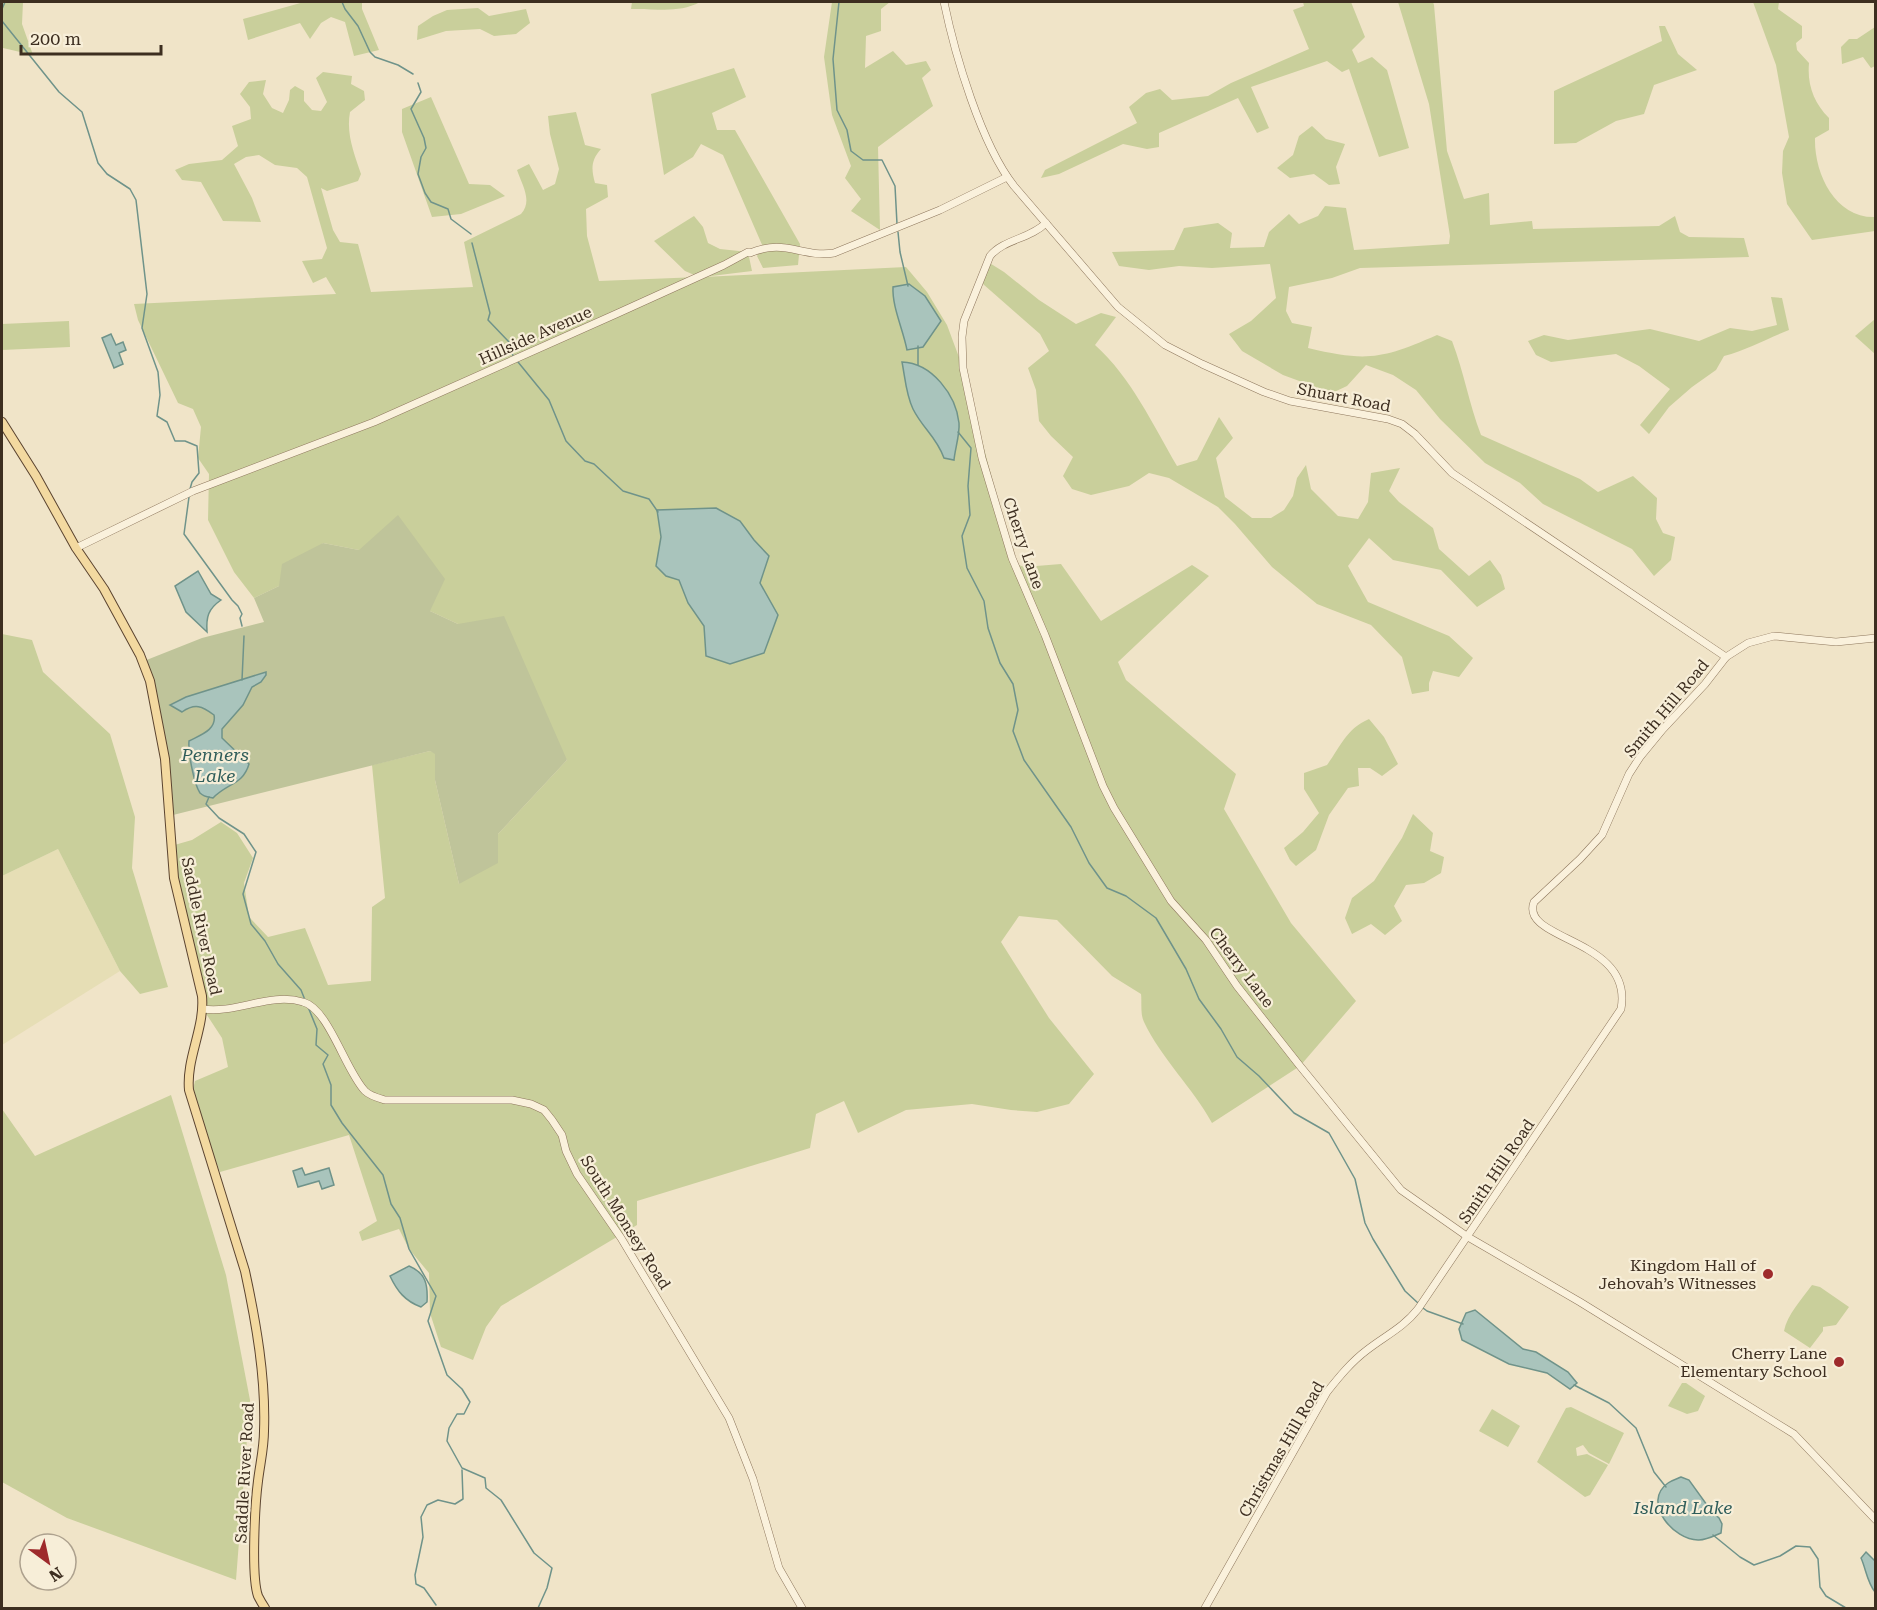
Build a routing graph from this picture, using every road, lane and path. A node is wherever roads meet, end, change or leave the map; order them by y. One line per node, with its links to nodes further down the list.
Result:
1 (944, 2): 2 (street, Shuart Road)
2 (1007, 177): 3 (street, Shuart Road); 5 (street, Hillside Avenue)
3 (1046, 223): 7 (street, Shuart Road); 9 (street, Cherry Lane)
4 (2, 422): 5 (main road, Saddle River Road)
5 (76, 548): 8 (main road, Saddle River Road)
6 (1875, 638): 7 (street, Smith Hill Road)
7 (1726, 657): 9 (street, Smith Hill Road)
8 (203, 1009): 11 (main road, Saddle River Road); 12 (street, South Monsey Road)
9 (1468, 1237): 10 (street, Cherry Lane); 13 (street, Christmas Hill Road)
10 (1875, 1520)
11 (265, 1608)
12 (802, 1608)
13 (1205, 1608)

